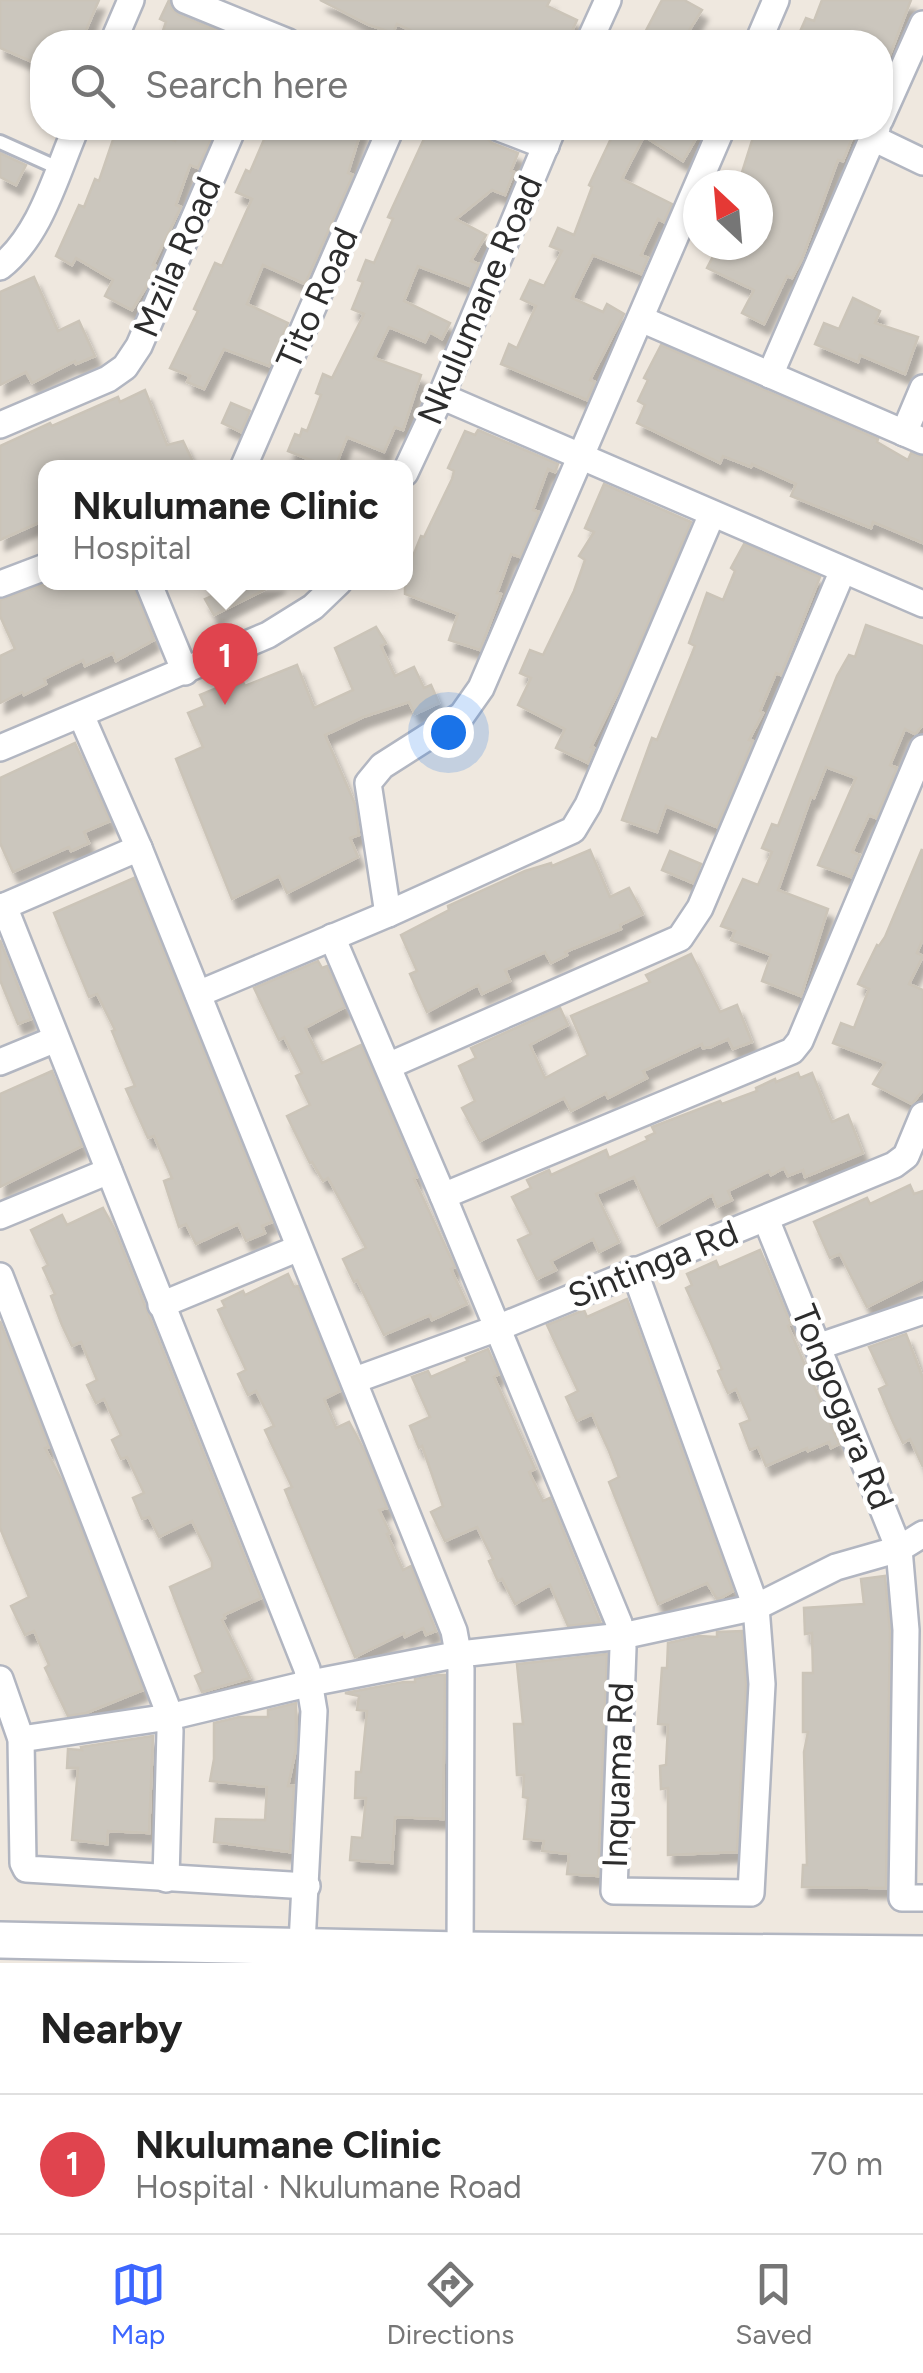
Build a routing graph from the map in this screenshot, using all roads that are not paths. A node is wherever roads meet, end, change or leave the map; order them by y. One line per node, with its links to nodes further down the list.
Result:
1 (131, 0): 6 (street)
2 (186, 0): 7 (street)
3 (776, 0): 9 (street)
4 (599, 3): 8 (street)
5 (923, 24): 10 (street)
6 (118, 30)
7 (254, 30)
8 (593, 30)
9 (763, 30)
10 (893, 92)
11 (71, 140): 20 (street)
12 (228, 140): 26 (street, Mzila Road)
13 (385, 140): 29 (street, Tito Road)
14 (548, 140): 25 (street, Nkulumane Road)
15 (717, 140): 22 (street)
16 (872, 140): 23 (street)
17 (892, 140): 19 (street)
18 (0, 142): 20 (lane)
19 (923, 162)
20 (58, 168): 21 (street)
21 (0, 268)
22 (640, 319): 23 (street); 28 (street)
23 (770, 375): 27 (street)
24 (923, 388): 27 (street)
25 (441, 396): 28 (street); 30 (street, Nkulumane Road)
26 (0, 425)
27 (914, 437)
28 (580, 454): 31 (street); 44 (street)
29 (245, 460)
30 (411, 460)
31 (712, 514): 33 (street); 44 (street)
32 (38, 570): 34 (street)
33 (844, 570): 37 (street); 49 (street)
34 (0, 584)
35 (151, 590): 38 (street)
36 (330, 590): 38 (street)
37 (923, 604)
38 (185, 672): 39 (street)
39 (81, 716): 40 (street); 42 (street)
40 (0, 748)
41 (923, 748): 52 (street)
42 (139, 848): 43 (street); 46 (street)
43 (2, 907): 47 (street)
44 (388, 914): 45 (street)
45 (332, 937): 46 (street); 49 (street, Inquama Rd)
46 (198, 994): 55 (street)
47 (56, 1039): 48 (street); 51 (street)
48 (0, 1062)
49 (388, 1066): 52 (street, Inquama Rd)
50 (923, 1115): 54 (street, Sintinga Rd)
51 (109, 1171): 53 (street); 58 (street)
52 (443, 1196): 60 (street, Inquama Rd)
53 (0, 1216)
54 (766, 1219): 56 (street, Sintinga Rd); 61 (street, Tongogara Rd)
55 (299, 1248): 58 (street); 62 (street)
56 (634, 1270): 60 (street, Sintinga Rd); 65 (street, Inquama Rd)
57 (0, 1276): 70 (street)
58 (161, 1305): 69 (street)
59 (923, 1311): 61 (street)
60 (495, 1328): 62 (street, Sintinga Rd); 66 (street, Inquama Rd)
61 (820, 1346): 64 (street, Tongogara Rd)
62 (355, 1380): 67 (street)
63 (923, 1534): 64 (street)
64 (899, 1548): 65 (street); 74 (street, Tongogara Rd)
65 (756, 1607): 66 (street); 66 (street, Inquama Rd)
66 (622, 1636): 67 (street)
67 (460, 1654): 69 (street); 78 (street)
68 (0, 1678): 71 (street)
69 (311, 1683): 70 (street); 73 (street)
70 (169, 1717): 71 (street); 72 (street)
71 (22, 1738): 72 (street)
72 (166, 1878): 73 (street)
73 (306, 1886): 76 (street)
74 (912, 1898)
75 (0, 1940): 76 (street)
76 (302, 1954): 78 (street)
77 (923, 1954): 79 (street)
78 (460, 1956): 79 (street)
79 (615, 1956)

